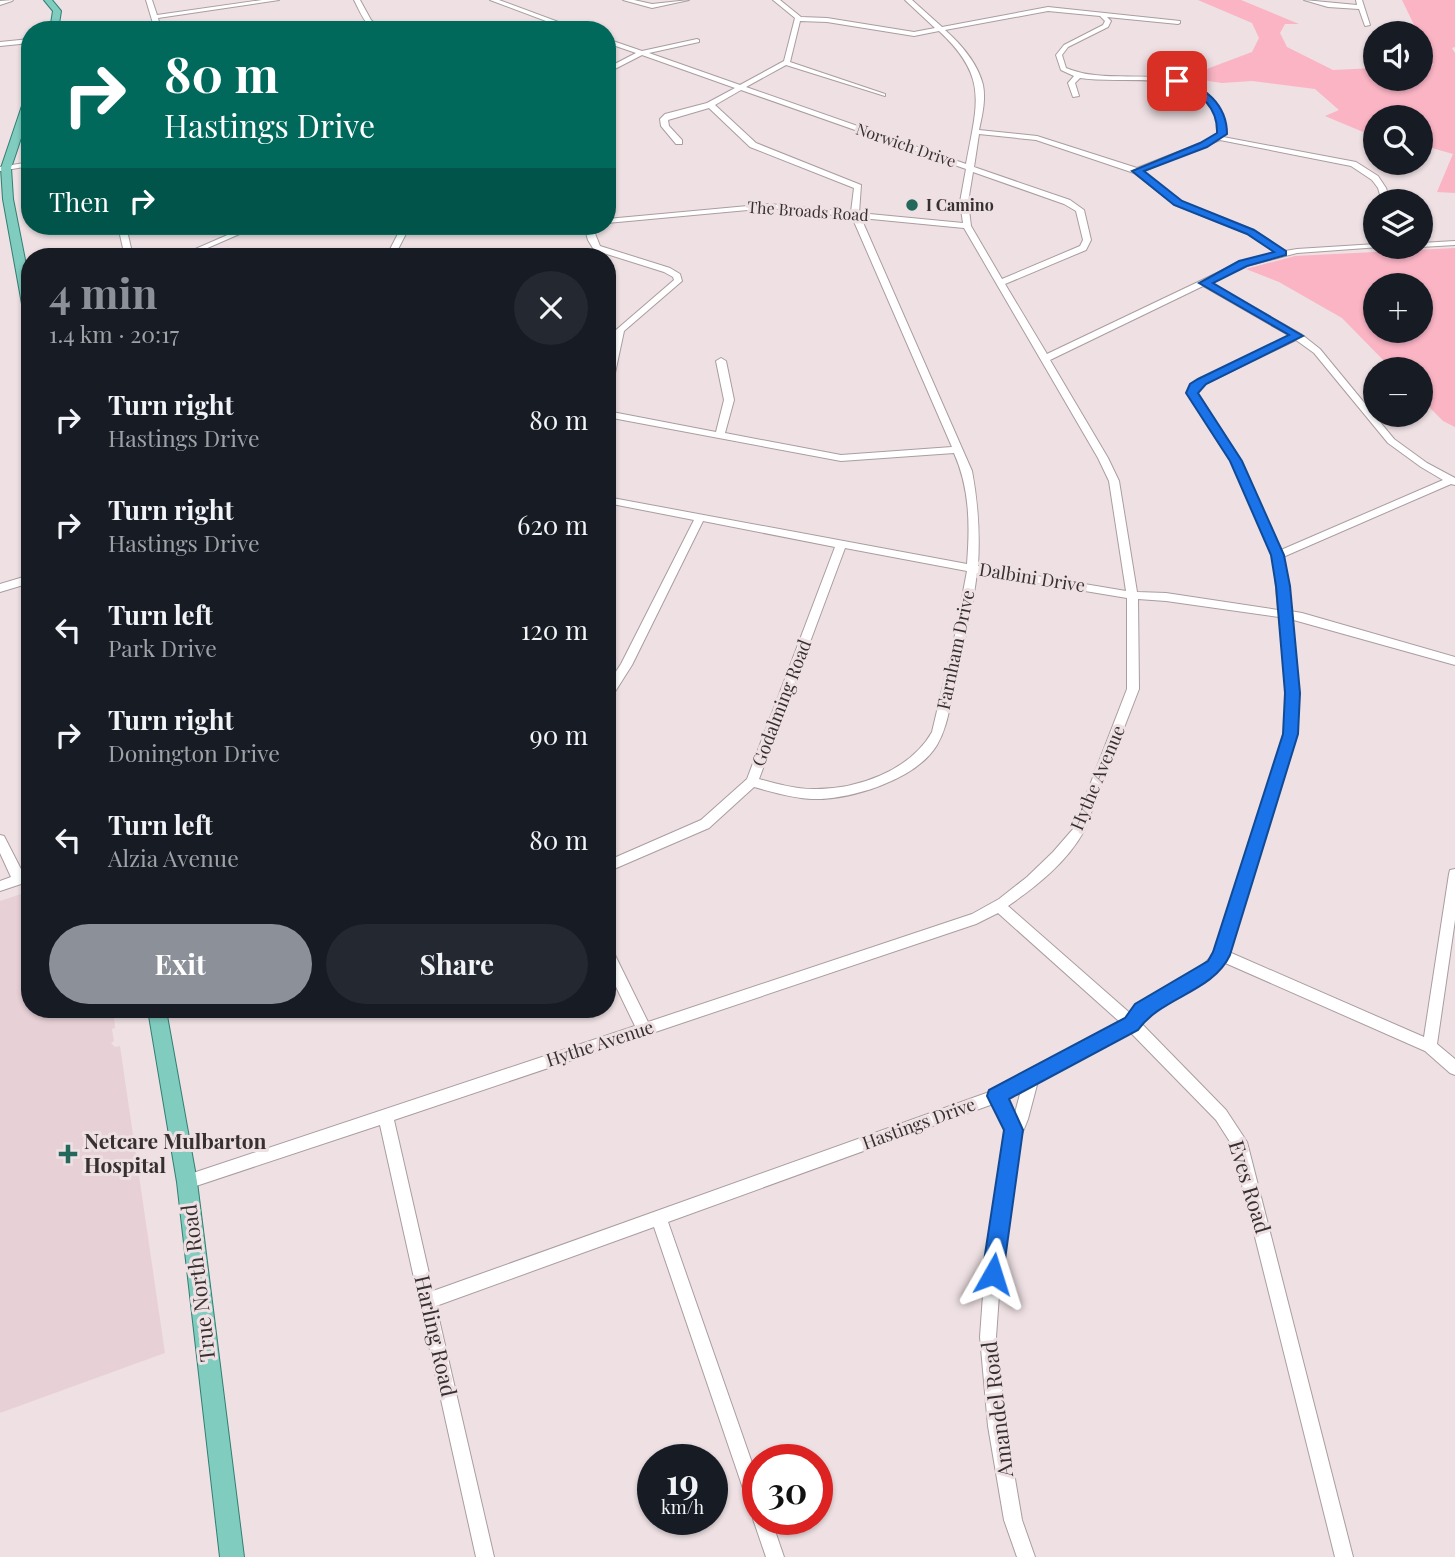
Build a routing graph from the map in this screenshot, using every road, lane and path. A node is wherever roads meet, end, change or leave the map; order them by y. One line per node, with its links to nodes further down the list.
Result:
1 (10, 0): 12 (street)
2 (48, 0): 17 (main road)
3 (149, 0): 15 (street)
4 (276, 0): 15 (street)
5 (357, 0): 19 (street)
6 (493, 0): 20 (street)
7 (626, 0): 8 (street)
8 (686, 0)
9 (776, 0): 16 (street)
10 (1307, 0): 13 (street)
11 (914, 1): 23 (street, Hythe Avenue)
12 (0, 3)
13 (1360, 4): 21 (street)
14 (1103, 17): 22 (street); 23 (street); 31 (street)
15 (155, 18): 18 (street)
16 (798, 19): 23 (street); 29 (street)
17 (55, 21)
18 (156, 21)
19 (368, 21)
20 (552, 21)
21 (1366, 21)
22 (1178, 22)
23 (943, 30): 37 (street, Hythe Avenue)
24 (697, 41): 28 (street)
25 (21, 42): 26 (street)
26 (0, 44)
27 (616, 44): 28 (street, Norwich Drive)
28 (641, 53): 30 (street); 32 (street, Norwich Drive)
29 (786, 63): 32 (street); 33 (street)
30 (616, 66)
31 (1079, 76): 34 (street); 38 (street)
32 (742, 88): 35 (street); 42 (street, Norwich Drive)
33 (883, 95)
34 (1075, 96)
35 (710, 105): 39 (street); 45 (street)
36 (21, 121): 41 (main road)
37 (976, 132): 42 (street, Hythe Avenue); 43 (street)
38 (1219, 138): 43 (street); 44 (street)
39 (680, 142)
40 (21, 165): 41 (street)
41 (3, 168): 55 (main road)
42 (970, 168): 47 (street, Hythe Avenue); 56 (street, Norwich Drive)
43 (1137, 171): 53 (street)
44 (1382, 189)
45 (855, 214): 46 (street, The Broads Road); 47 (street, The Broads Road); 66 (street, Farnham Drive)
46 (616, 220)
47 (967, 226): 56 (street, Hythe Avenue)
48 (233, 235): 52 (street)
49 (1455, 243): 50 (street)
50 (1433, 244)
51 (1363, 247): 53 (street)
52 (202, 248)
53 (1282, 253): 57 (street)
54 (616, 254): 59 (street)
55 (21, 268)
56 (1000, 283): 62 (street, Hythe Avenue)
57 (1204, 283): 60 (street); 62 (street)
58 (616, 329): 59 (street)
59 (620, 330): 61 (street)
60 (1298, 336): 67 (street); 71 (street, Hastings Drive)
61 (616, 348)
62 (1044, 359): 75 (street, Hythe Avenue)
63 (721, 361): 65 (street)
64 (616, 416): 65 (street)
65 (720, 436): 66 (street)
66 (956, 450): 72 (street, Farnham Drive)
67 (1453, 481): 71 (street)
68 (616, 502): 69 (street, Dalbini Drive)
69 (700, 517): 70 (street, Dalbini Drive); 78 (street)
70 (842, 543): 72 (street, Dalbini Drive); 79 (street, Godalming Road)
71 (1278, 555): 76 (street, Hastings Drive)
72 (973, 569): 75 (street, Dalbini Drive); 79 (street, Farnham Drive)
73 (21, 582): 74 (street)
74 (0, 588)
75 (1132, 595): 76 (street, Dalbini Drive); 86 (street, Hythe Avenue)
76 (1285, 614): 77 (street, Dalbini Drive); 87 (street, Hastings Drive)
77 (1455, 661)
78 (616, 681)
79 (752, 782): 81 (street, Godalming Road)
80 (0, 839): 82 (street)
81 (616, 863)
82 (21, 872)
83 (1455, 874): 92 (street)
84 (21, 879): 85 (street)
85 (0, 886)
86 (999, 906): 90 (street, Eves Road); 91 (street, Hythe Avenue)
87 (1221, 955): 90 (street, Hastings Drive); 92 (street)
88 (616, 971): 91 (street)
89 (158, 1018): 98 (main road, True North Road)
90 (1132, 1024): 94 (street, Hastings Drive); 107 (street, Eves Road)
91 (644, 1029): 96 (street, Hythe Avenue)
92 (1430, 1046): 93 (street)
93 (1455, 1068)
94 (1031, 1079): 95 (street, Hastings Drive); 97 (street)
95 (996, 1096): 97 (street, Amandel Road); 99 (street, Hastings Drive)
96 (385, 1115): 98 (street, Hythe Avenue); 100 (street, Harling Road)
97 (1013, 1136): 106 (street, Amandel Road)
98 (187, 1182): 103 (main road, True North Road)
99 (659, 1218): 100 (street, Hastings Drive); 101 (street)
100 (426, 1301): 104 (street, Harling Road)
101 (742, 1459)
102 (767, 1535): 105 (street)
103 (232, 1557)
104 (485, 1557)
105 (775, 1557)
106 (1026, 1557)
107 (1345, 1557)

